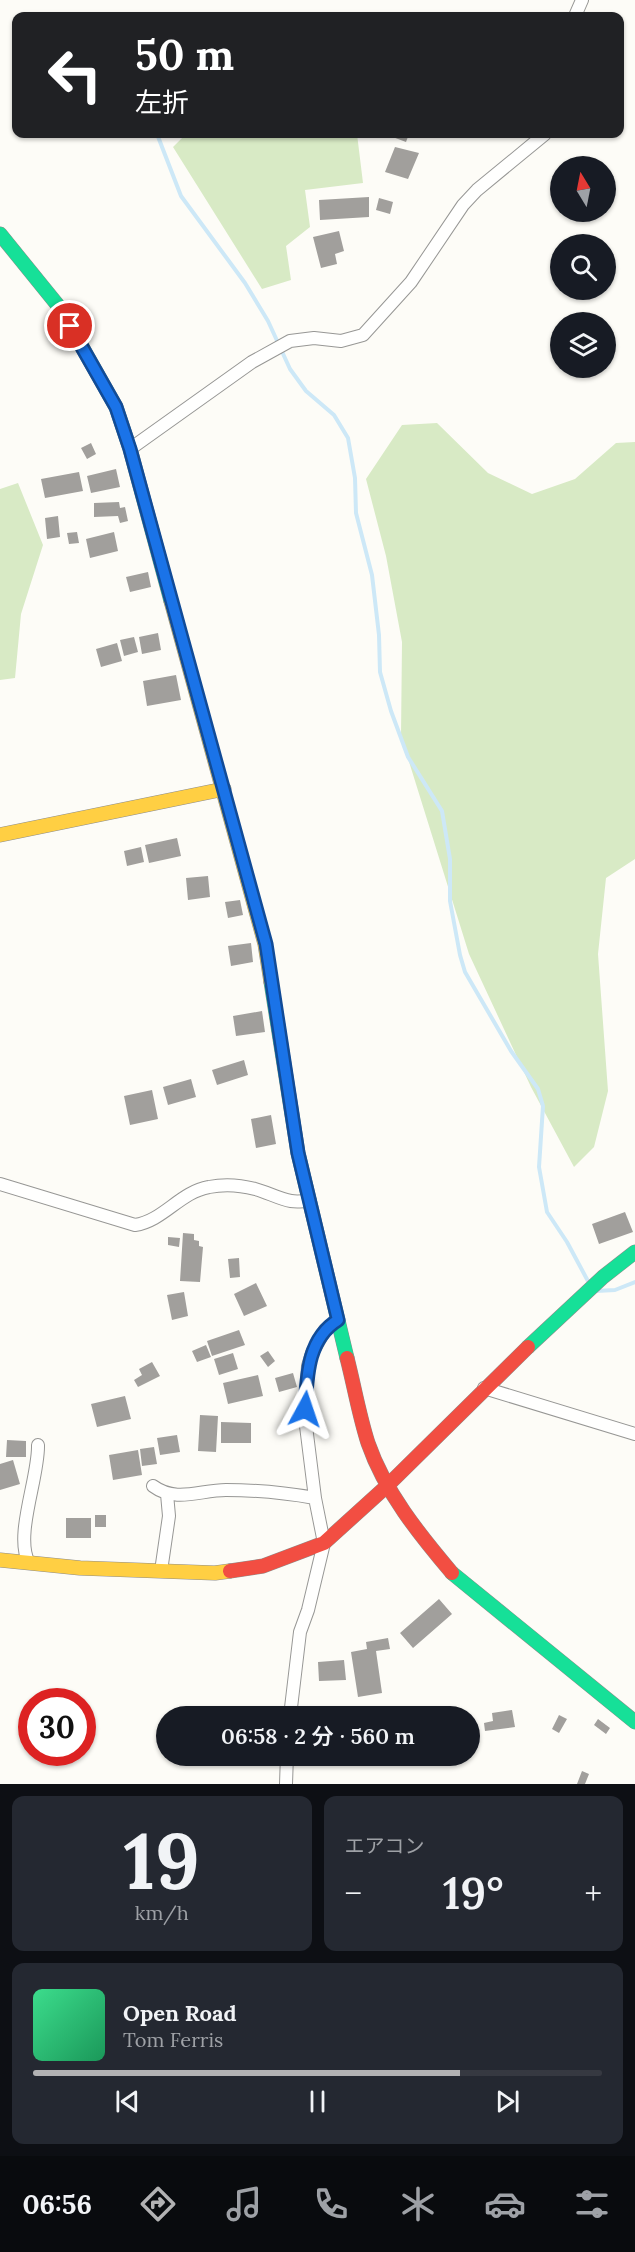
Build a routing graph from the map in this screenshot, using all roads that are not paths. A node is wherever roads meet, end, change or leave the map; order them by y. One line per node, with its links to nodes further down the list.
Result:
1 (540, 138): 3 (street)
2 (0, 234): 3 (street)
3 (130, 449): 4 (street)
4 (224, 789): 5 (street); 7 (street)
5 (0, 835)
6 (0, 1184): 7 (street)
7 (309, 1201): 9 (street)
8 (635, 1252): 10 (street)
9 (338, 1320): 13 (street); 16 (street)
10 (484, 1388): 11 (street); 13 (street)
11 (635, 1434)
12 (38, 1445): 19 (street)
13 (388, 1485): 17 (street); 22 (street)
14 (153, 1486): 15 (street)
15 (167, 1494): 16 (street); 20 (street)
16 (315, 1498): 17 (street)
17 (324, 1543): 20 (street); 21 (street)
18 (0, 1560): 19 (street)
19 (29, 1563): 20 (street)
20 (161, 1571)
21 (291, 1706)
22 (635, 1722)
23 (287, 1766): 24 (street)
24 (286, 1784)

